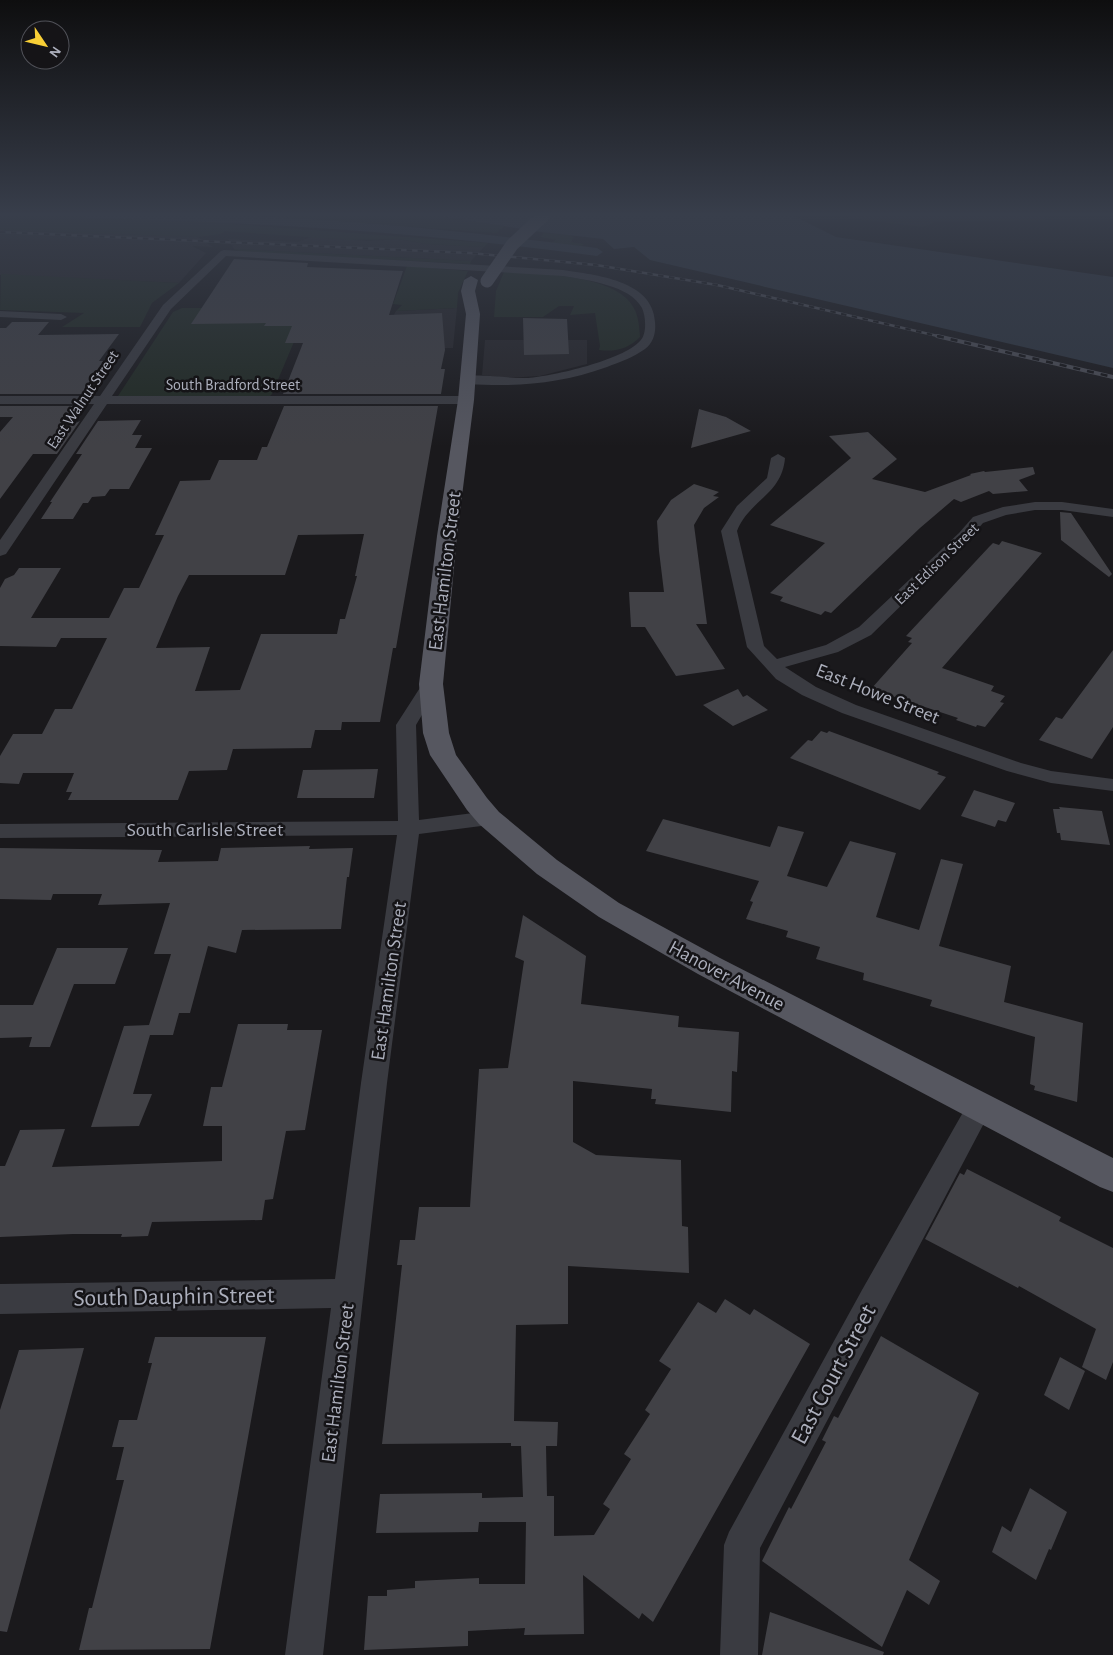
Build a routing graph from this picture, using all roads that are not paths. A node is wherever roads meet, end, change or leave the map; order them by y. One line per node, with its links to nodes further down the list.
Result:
1 (182, 292): 10 (street, East Walnut Street)
2 (468, 292): 6 (main road)
3 (482, 292): 6 (main road, bridge)
4 (630, 292): 8 (street, South Bradford Street)
5 (0, 314): 7 (street)
6 (473, 314): 8 (main road, East Hamilton Street)
7 (61, 317)
8 (467, 390): 10 (street, South Bradford Street); 15 (main road, East Hamilton Street)
9 (0, 400): 10 (street, South Bradford Street)
10 (103, 400): 13 (street, East Walnut Street)
11 (778, 458): 14 (street, East Howe Street)
12 (1113, 513): 14 (street, East Edison Street)
13 (0, 551)
14 (773, 665): 16 (street, East Howe Street)
15 (431, 684): 17 (main road, Hanover Avenue); 18 (street, East Hamilton Street)
16 (1113, 785)
17 (489, 818): 18 (street, South Carlisle Street); 20 (main road, Hanover Avenue)
18 (409, 828): 19 (street, South Carlisle Street); 22 (street, East Hamilton Street)
19 (0, 831)
20 (979, 1108): 21 (main road, Hanover Avenue); 25 (street, East Court Street)
21 (1113, 1176)
22 (348, 1293): 23 (street, South Dauphin Street); 24 (street, East Hamilton Street)
23 (0, 1299)
24 (304, 1655)
25 (739, 1655)

